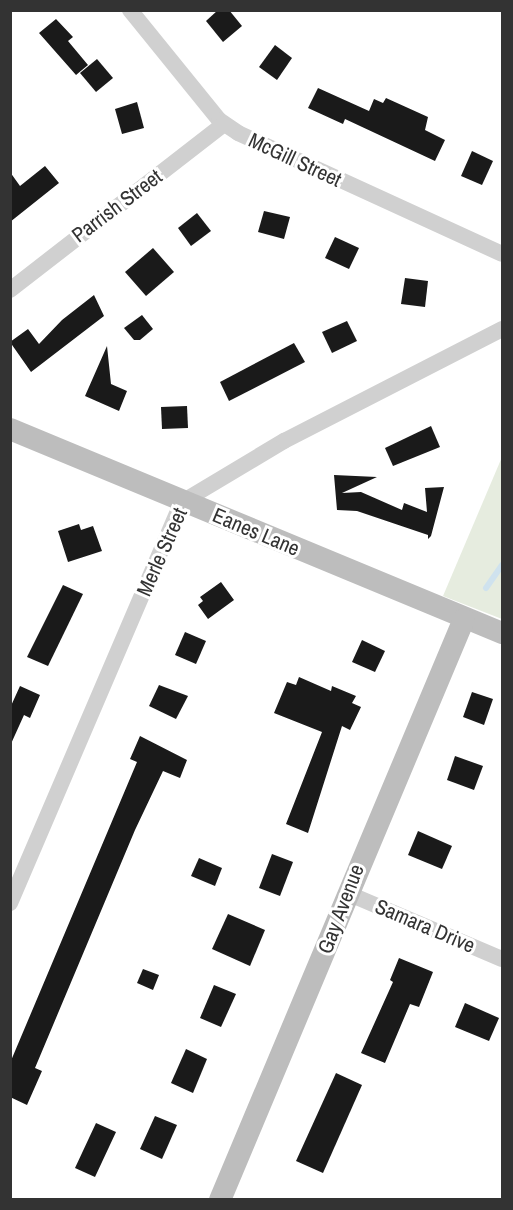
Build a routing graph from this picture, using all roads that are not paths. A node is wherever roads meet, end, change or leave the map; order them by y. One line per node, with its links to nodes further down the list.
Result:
1 (130, 10): 2 (street, McGill Street)
2 (224, 124): 3 (street, McGill Street); 4 (street, Parrish Street)
3 (502, 254)
4 (10, 290)
5 (502, 329): 7 (street, Merle Street)
6 (10, 429): 7 (street, Eanes Lane)
7 (182, 502): 8 (street, Eanes Lane); 11 (street, Merle Street)
8 (464, 619): 9 (street, Eanes Lane); 10 (street, Gay Avenue)
9 (502, 633)
10 (347, 893): 12 (street, Samara Drive); 13 (street, Gay Avenue)
11 (10, 903)
12 (502, 959)
13 (220, 1200)

